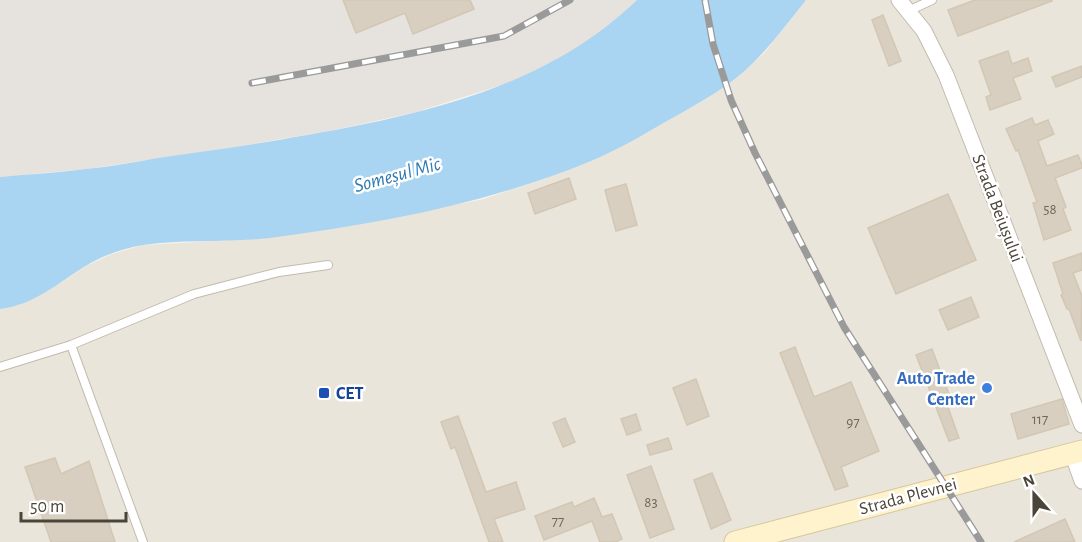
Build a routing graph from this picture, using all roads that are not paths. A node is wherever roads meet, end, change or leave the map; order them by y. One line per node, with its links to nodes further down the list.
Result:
1 (933, 0): 2 (lane)
2 (910, 3): 6 (street, Strada Beiușului)
3 (328, 265): 4 (lane)
4 (71, 345): 5 (lane); 9 (lane)
5 (0, 367)
6 (1082, 425)
7 (1077, 452): 8 (street); 10 (main road, Strada Plevnei)
8 (1082, 481)
9 (143, 542)
10 (735, 542)

